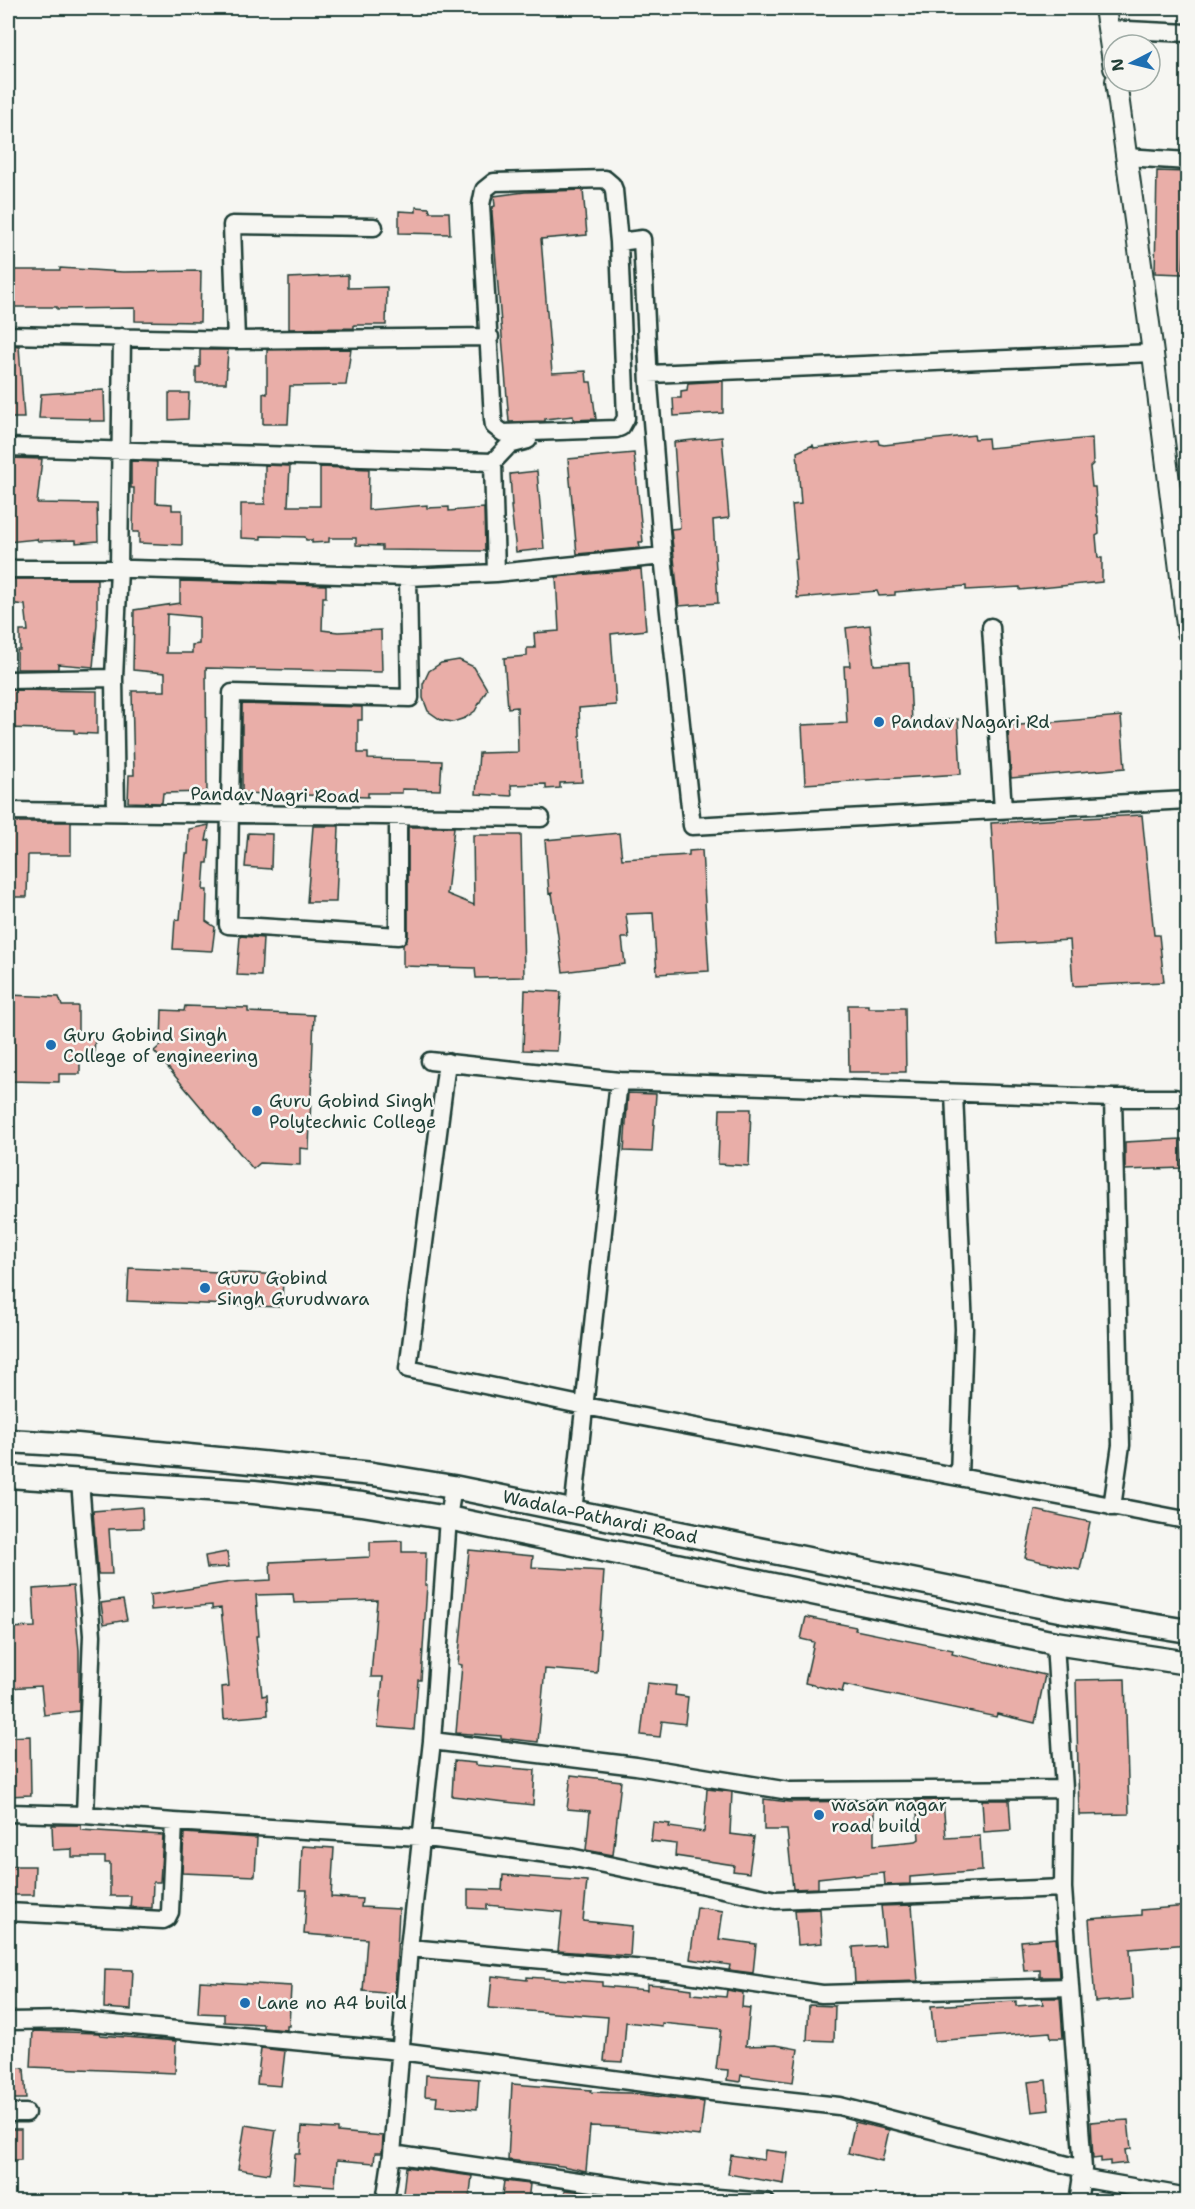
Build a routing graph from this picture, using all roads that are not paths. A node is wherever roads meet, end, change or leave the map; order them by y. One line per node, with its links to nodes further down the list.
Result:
1 (1105, 8): 2 (street)
2 (1108, 29): 3 (street); 4 (street)
3 (1109, 33)
4 (1188, 33)
5 (1118, 93): 6 (street)
6 (1126, 157): 7 (street); 14 (street)
7 (1188, 161)
8 (374, 227): 13 (street)
9 (620, 242): 12 (street); 12 (street); 15 (street)
10 (8, 335): 11 (street)
11 (122, 337): 13 (street); 18 (street)
12 (490, 337): 13 (street)
13 (236, 340)
14 (1153, 353): 15 (street); 26 (street)
15 (649, 374): 20 (street)
16 (580, 439): 19 (street)
17 (8, 447): 18 (street)
18 (121, 450): 19 (street); 22 (street)
19 (493, 462): 23 (street)
20 (663, 556): 23 (street); 30 (street)
21 (8, 569): 22 (street)
22 (119, 569): 24 (street); 27 (street)
23 (496, 573): 24 (street)
24 (408, 577): 33 (street)
25 (991, 627): 30 (street)
26 (1188, 633)
27 (114, 678): 28 (street); 32 (street)
28 (8, 680)
29 (1188, 800): 30 (street)
30 (1003, 810)
31 (8, 812): 32 (street, Pandav Nagri Road)
32 (116, 812): 33 (street, Pandav Nagri Road)
33 (231, 813): 34 (street, Pandav Nagri Road); 34 (street)
34 (398, 818): 35 (street, Pandav Nagri Road)
35 (541, 818)
36 (619, 1082): 37 (street); 40 (street); 40 (street)
37 (954, 1093): 38 (street); 43 (street)
38 (1113, 1098): 39 (street); 46 (street)
39 (1175, 1098)
40 (585, 1406): 43 (street); 47 (street)
41 (8, 1441): 45 (main road, Wadala-Pathardi Road)
42 (8, 1476): 44 (main road, Wadala-Pathardi Road)
43 (959, 1477): 46 (street)
44 (80, 1481): 48 (main road, Wadala-Pathardi Road); 56 (street)
45 (453, 1487): 47 (main road, Wadala-Pathardi Road); 48 (street)
46 (1112, 1507): 49 (street)
47 (573, 1512): 50 (main road, Wadala-Pathardi Road)
48 (448, 1518): 51 (main road, Wadala-Pathardi Road); 53 (street)
49 (1185, 1520)
50 (1188, 1631)
51 (1055, 1643): 52 (main road, Wadala-Pathardi Road); 54 (street)
52 (1188, 1663)
53 (432, 1741): 54 (street); 58 (street)
54 (1064, 1789): 59 (street)
55 (8, 1813): 56 (street)
56 (85, 1815): 57 (street)
57 (174, 1822): 58 (street); 60 (street)
58 (420, 1837): 59 (street); 61 (street)
59 (1063, 1888): 62 (street)
60 (8, 1912)
61 (408, 1948): 62 (street); 64 (street)
62 (1070, 1987): 68 (street)
63 (8, 2020): 64 (street)
64 (400, 2050): 67 (street); 68 (street)
65 (8, 2113): 66 (street)
66 (26, 2113)
67 (392, 2154): 70 (street); 71 (street)
68 (1082, 2174): 69 (street); 72 (street)
69 (1188, 2196)
70 (385, 2202)
71 (766, 2202)
72 (1078, 2202)

